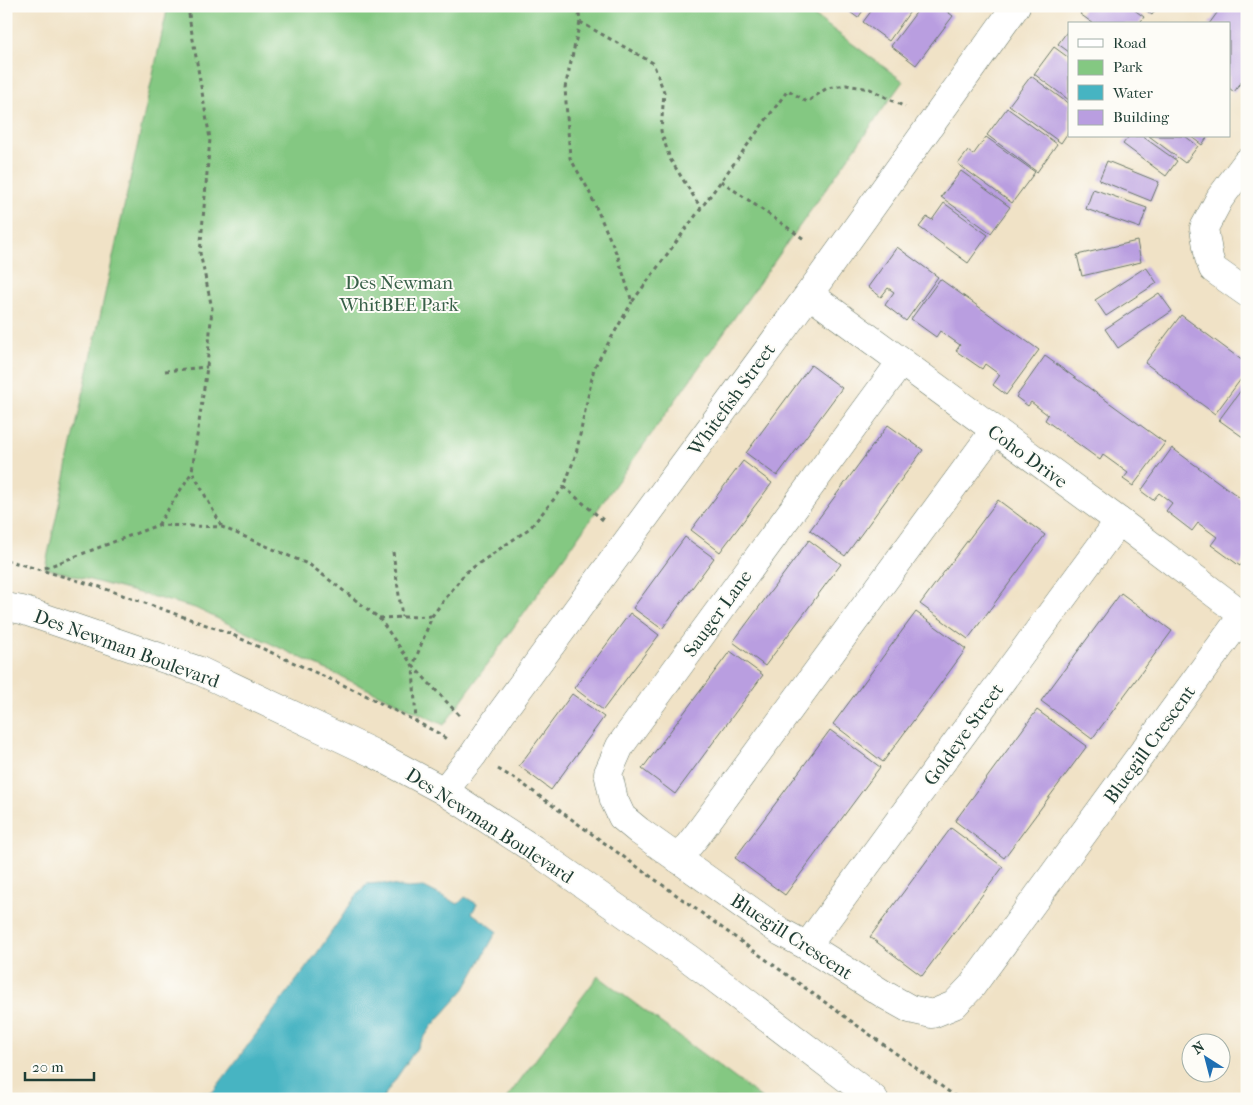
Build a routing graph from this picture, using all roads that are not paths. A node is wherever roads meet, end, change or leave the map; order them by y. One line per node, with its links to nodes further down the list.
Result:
1 (1016, 6): 4 (street, Whitefish Street)
2 (1247, 162): 3 (street)
3 (1247, 293)
4 (809, 294): 5 (street, Coho Drive); 10 (street, Whitefish Street)
5 (901, 362): 6 (street, Coho Drive); 11 (street, Sauger Lane)
6 (994, 431): 7 (street, Coho Drive); 11 (street)
7 (1119, 522): 9 (street, Coho Drive); 12 (street, Goldeye Street)
8 (6, 607): 10 (street, Des Newman Boulevard)
9 (1245, 616): 12 (street, Bluegill Crescent)
10 (444, 791): 13 (street, Des Newman Boulevard)
11 (678, 859): 12 (street, Bluegill Crescent)
12 (807, 946)
13 (874, 1099)

